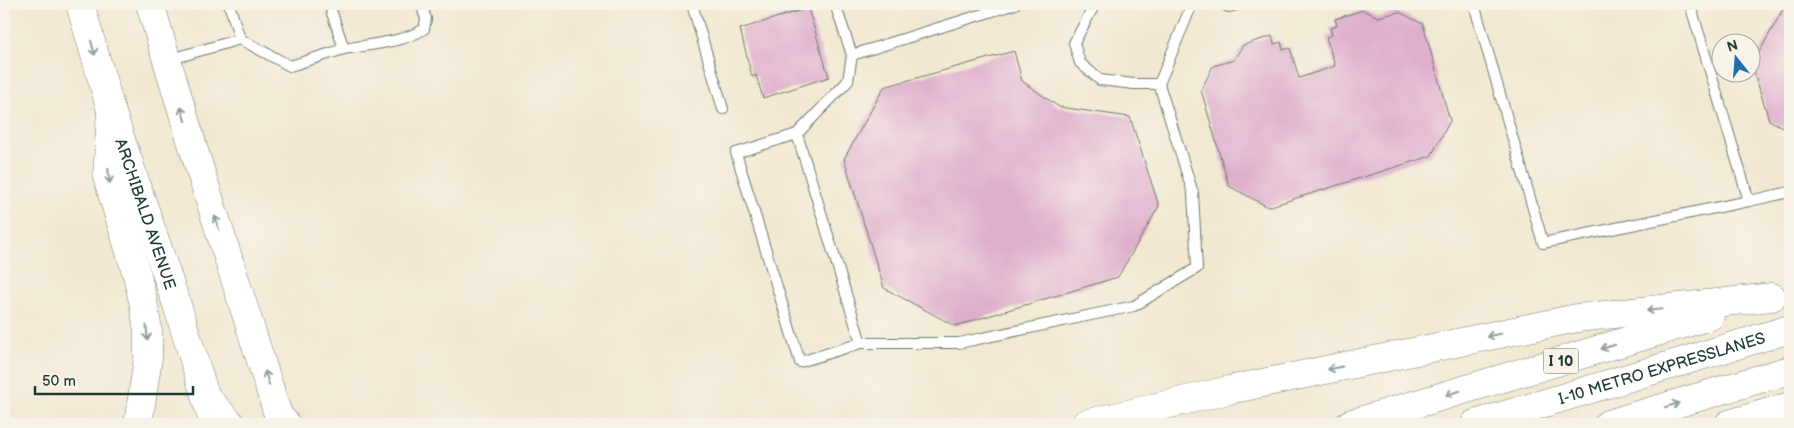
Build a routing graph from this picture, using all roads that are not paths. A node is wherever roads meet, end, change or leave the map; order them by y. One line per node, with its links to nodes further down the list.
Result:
1 (80, 4): 21 (main road, ARCHIBALD AVENUE, one-way to 21)
2 (150, 4): 18 (main road)
3 (229, 4): 15 (lane)
4 (329, 4): 16 (lane)
5 (422, 4): 16 (lane)
6 (692, 4): 20 (lane)
7 (835, 4): 17 (lane)
8 (1016, 4): 17 (lane)
9 (1095, 4): 19 (lane)
10 (1192, 4): 19 (lane)
11 (1222, 4): 12 (lane)
12 (1240, 4)
13 (1474, 4): 24 (lane)
14 (1690, 4): 24 (lane)
15 (240, 39): 16 (lane); 18 (lane)
16 (344, 49)
17 (852, 55): 22 (lane)
18 (167, 61): 31 (main road, one-way to 18)
19 (1159, 84): 27 (lane)
20 (724, 109)
21 (111, 110): 29 (main road, ARCHIBALD AVENUE); 32 (main road, one-way to 32)
22 (797, 134): 27 (lane); 27 (lane)
23 (1790, 192): 24 (lane)
24 (1749, 201)
25 (1781, 295): 35 (main road, one-way to 35); 36 (main road, I 10, one-way to 36)
26 (1790, 329): 37 (main road, I-10 METRO EXPRESSLANES)
27 (861, 343)
28 (1790, 370): 38 (main road, one-way to 28)
29 (205, 396): 33 (main road, ARCHIBALD AVENUE); 34 (main road)
30 (1790, 406): 39 (main road)
31 (282, 421)
32 (138, 424)
33 (214, 424)
34 (231, 424)
35 (1085, 424)
36 (1350, 424)
37 (1475, 424)
38 (1608, 424)
39 (1729, 424)

